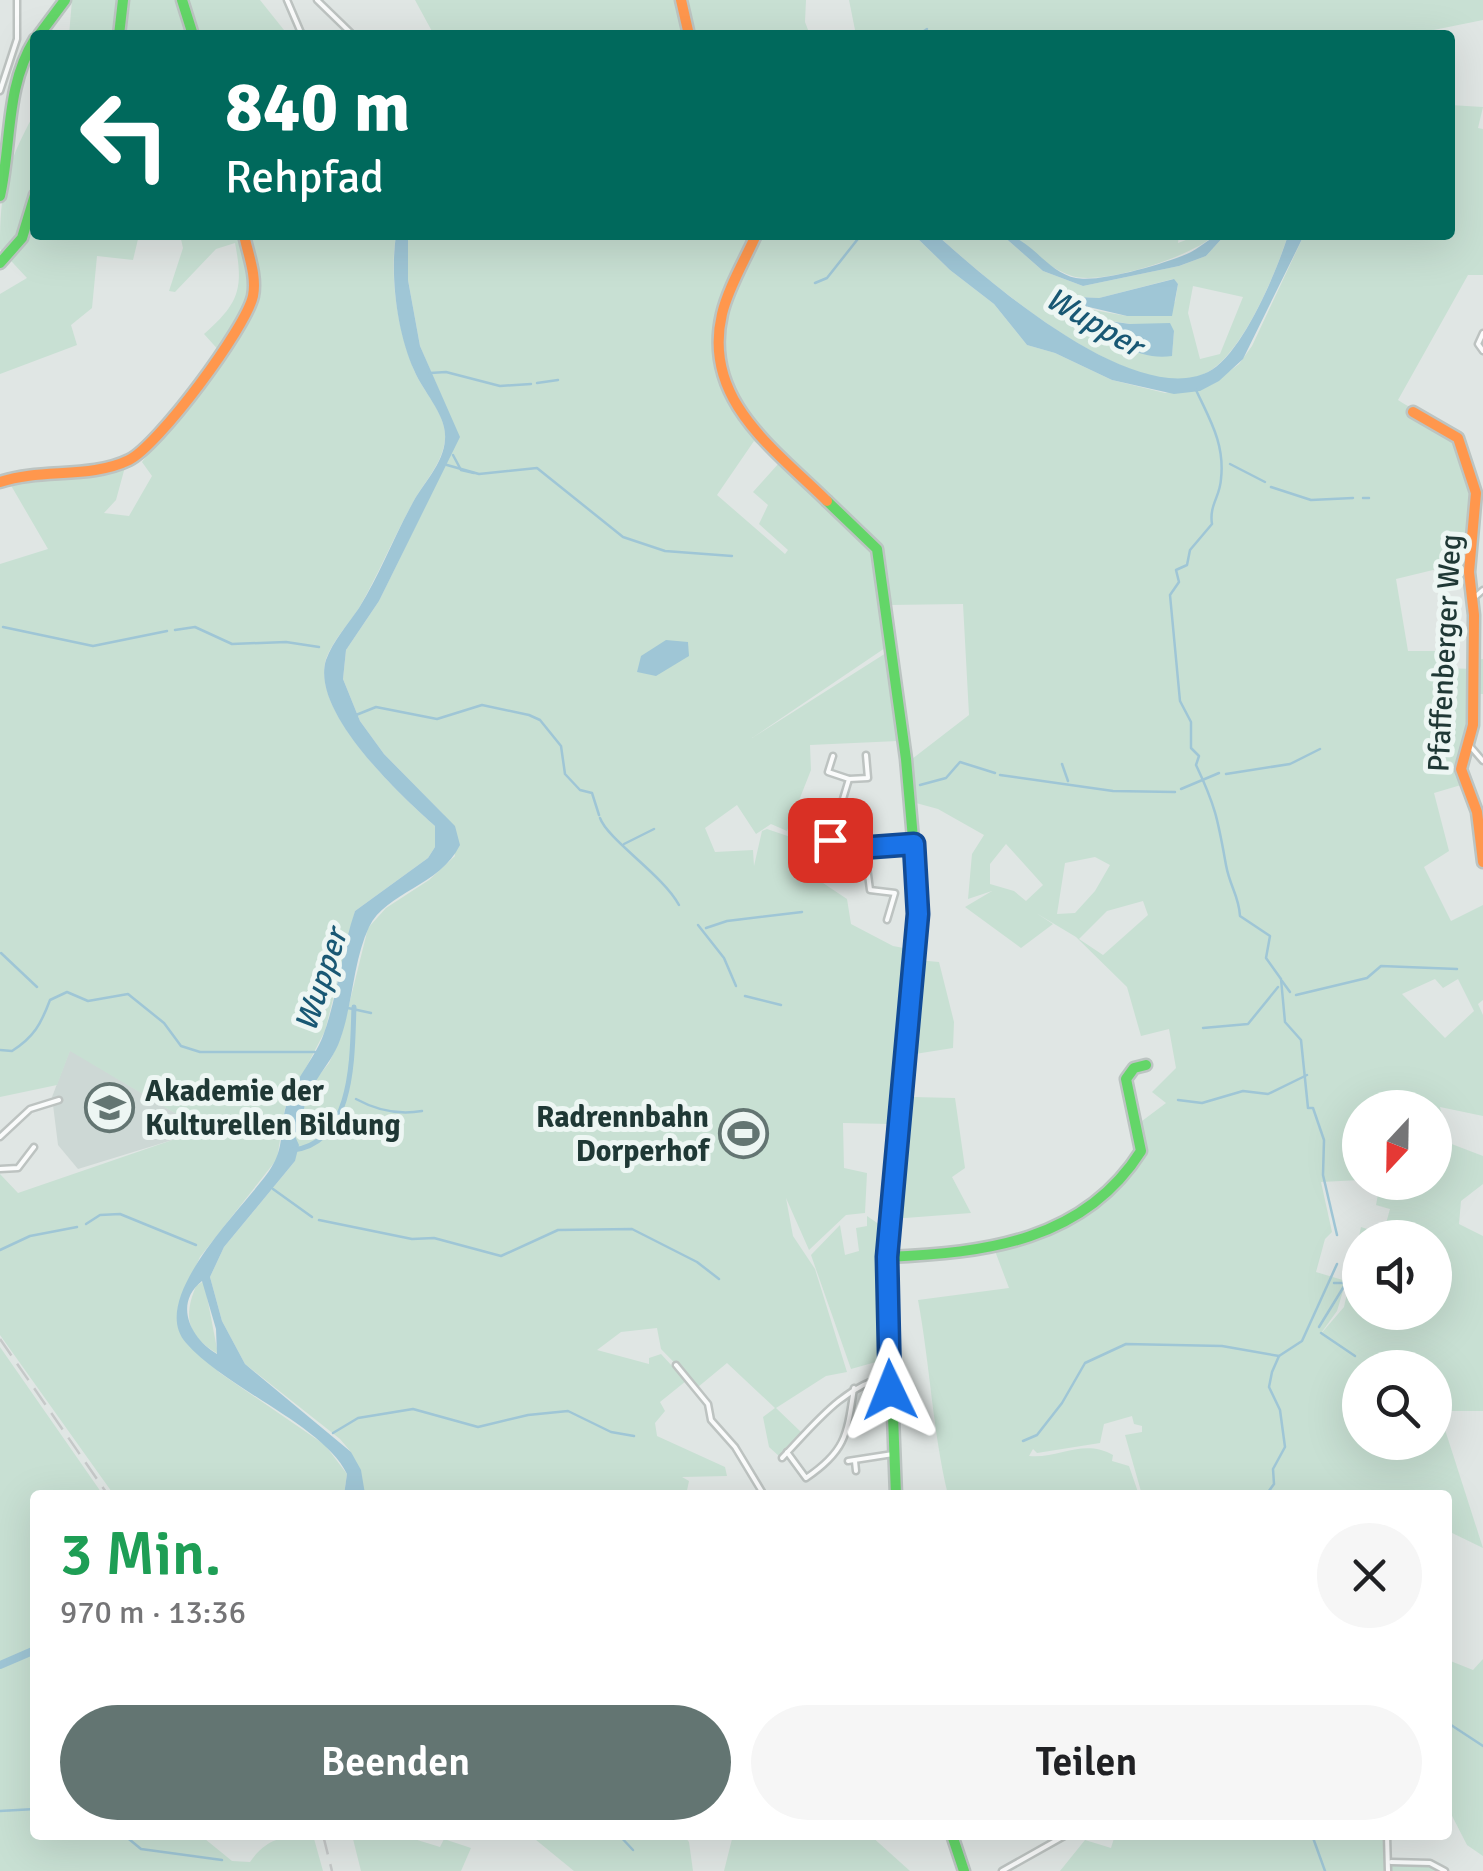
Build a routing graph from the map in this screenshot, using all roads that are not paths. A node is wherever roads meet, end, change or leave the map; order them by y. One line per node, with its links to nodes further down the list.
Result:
1 (17, 0): 15 (street)
2 (65, 0): 8 (main road)
3 (123, 0): 9 (main road)
4 (182, 0): 10 (main road)
5 (288, 0): 11 (street)
6 (317, 0): 12 (street)
7 (681, 0): 13 (main road)
8 (42, 30)
9 (120, 30)
10 (191, 30)
11 (300, 30)
12 (348, 30)
13 (688, 30)
14 (30, 48): 16 (main road)
15 (0, 91)
16 (0, 196)
17 (30, 211): 20 (main road)
18 (245, 240): 24 (main road)
19 (754, 240): 32 (main road)
20 (0, 263)
21 (1483, 334): 22 (street)
22 (1483, 351)
23 (1414, 412): 26 (main road, Pfaffenberger Weg)
24 (0, 482)
25 (1483, 590): 26 (street)
26 (1474, 598): 27 (main road, Pfaffenberger Weg)
27 (1467, 745): 30 (street); 34 (main road, Pfaffenberger Weg)
28 (866, 755): 31 (street)
29 (833, 756): 31 (street)
30 (1483, 761)
31 (849, 780): 33 (street)
32 (914, 844): 33 (street); 41 (main road)
33 (864, 849): 35 (street)
34 (1483, 862)
35 (887, 920)
36 (1146, 1065): 41 (main road)
37 (59, 1100): 38 (street)
38 (0, 1138)
39 (34, 1146): 40 (street)
40 (0, 1168)
41 (887, 1257): 43 (main road)
42 (676, 1365): 49 (street)
43 (890, 1376): 44 (street); 46 (main road)
44 (854, 1388): 45 (street); 45 (street)
45 (787, 1452): 47 (street)
46 (894, 1454): 48 (street); 50 (main road)
47 (782, 1458)
48 (856, 1471)
49 (761, 1490)
50 (896, 1490)
51 (954, 1840): 55 (main road)
52 (1057, 1840): 56 (street)
53 (1388, 1840): 54 (street)
54 (1391, 1862): 57 (street); 58 (street)
55 (964, 1871)
56 (1002, 1871)
57 (1388, 1871)
58 (1445, 1871)

